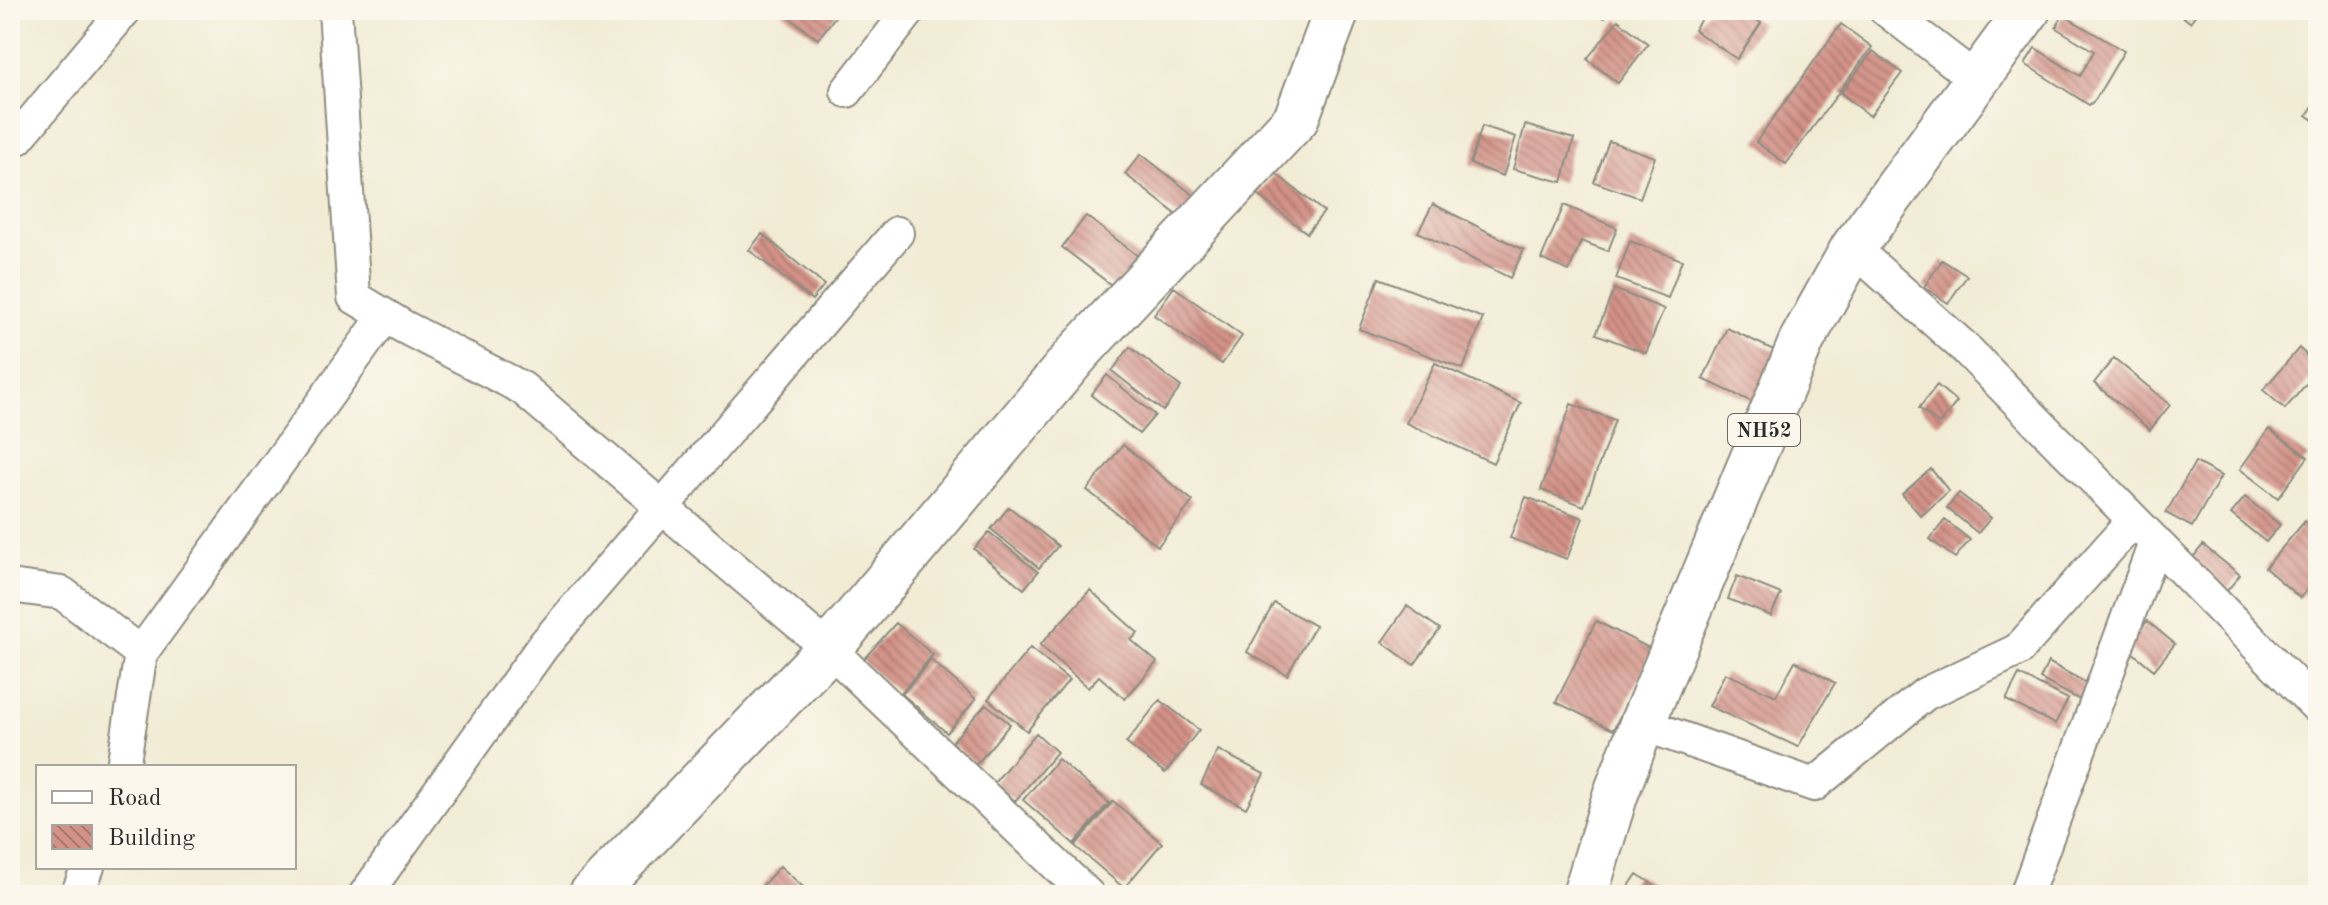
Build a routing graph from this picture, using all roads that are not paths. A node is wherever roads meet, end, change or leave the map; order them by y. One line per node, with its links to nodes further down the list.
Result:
1 (125, 10): 9 (street)
2 (335, 10): 12 (street)
3 (910, 10): 8 (street)
4 (1337, 10): 16 (main road)
5 (1886, 10): 7 (street)
6 (2028, 10): 7 (main road, NH52)
7 (1976, 79): 11 (main road, NH52)
8 (847, 91)
9 (18, 138)
10 (897, 233): 13 (street)
11 (1853, 248): 14 (street); 19 (main road, NH52)
12 (385, 316): 13 (street); 17 (street)
13 (662, 507): 16 (street); 23 (street)
14 (2144, 532): 18 (street); 19 (street); 27 (street)
15 (10, 586): 17 (street)
16 (829, 649): 24 (main road); 25 (street)
17 (141, 653): 20 (street)
18 (2318, 708)
19 (1642, 724): 26 (main road, NH52)
20 (123, 765)
21 (87, 869): 22 (street)
22 (77, 895)
23 (365, 895)
24 (591, 895)
25 (1088, 895)
26 (1585, 895)
27 (2026, 895)

